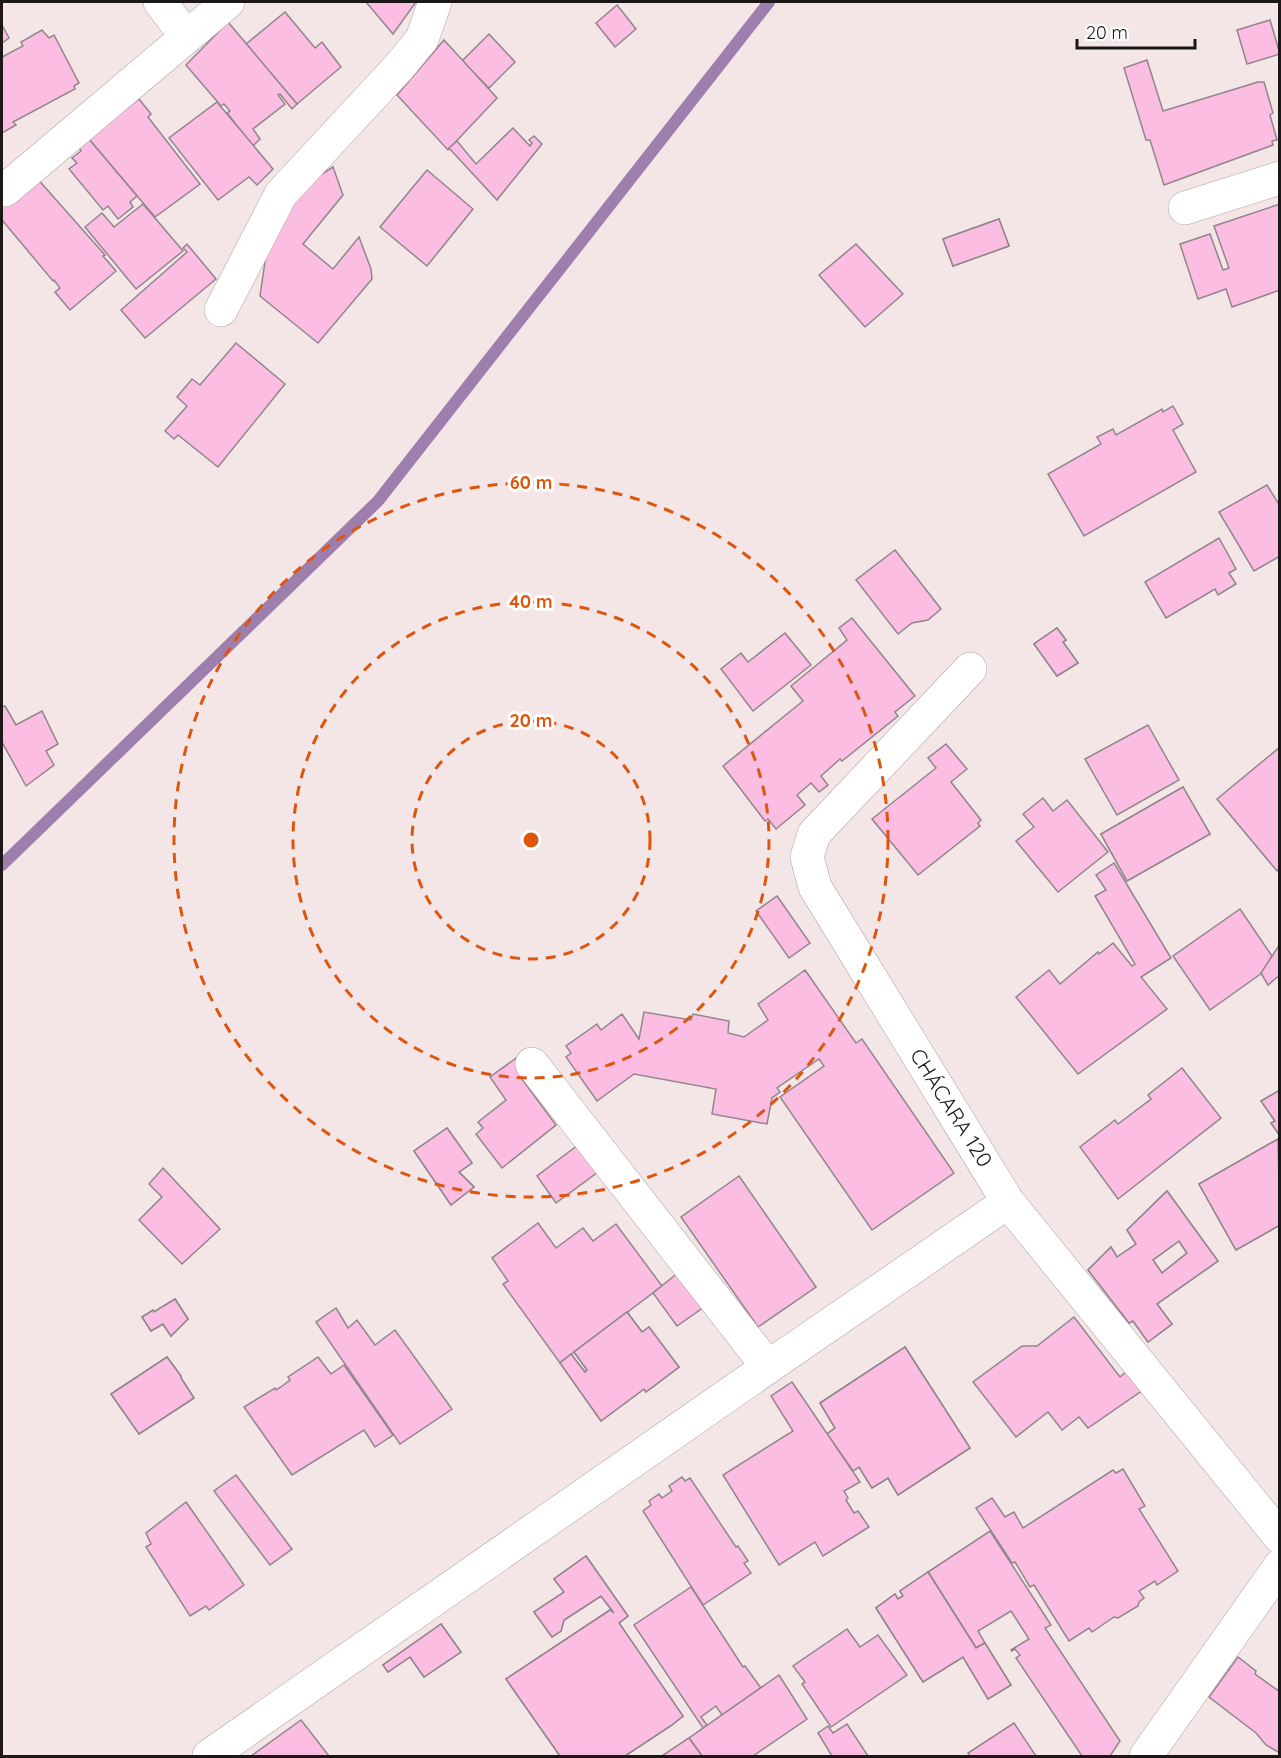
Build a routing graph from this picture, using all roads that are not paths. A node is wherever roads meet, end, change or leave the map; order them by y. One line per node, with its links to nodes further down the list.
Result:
1 (160, 2): 4 (street)
2 (228, 2): 4 (street)
3 (435, 2): 8 (street)
4 (186, 36): 6 (street)
5 (1280, 178): 7 (street)
6 (5, 190)
7 (1185, 208)
8 (221, 310)
9 (970, 669): 11 (street, CHÁCARA 120)
10 (532, 1064): 12 (street)
11 (1008, 1202): 12 (street); 13 (street, CHÁCARA 120)
12 (768, 1367): 15 (street)
13 (1280, 1537)
14 (1280, 1566): 16 (street)
15 (209, 1756)
16 (1146, 1756)

